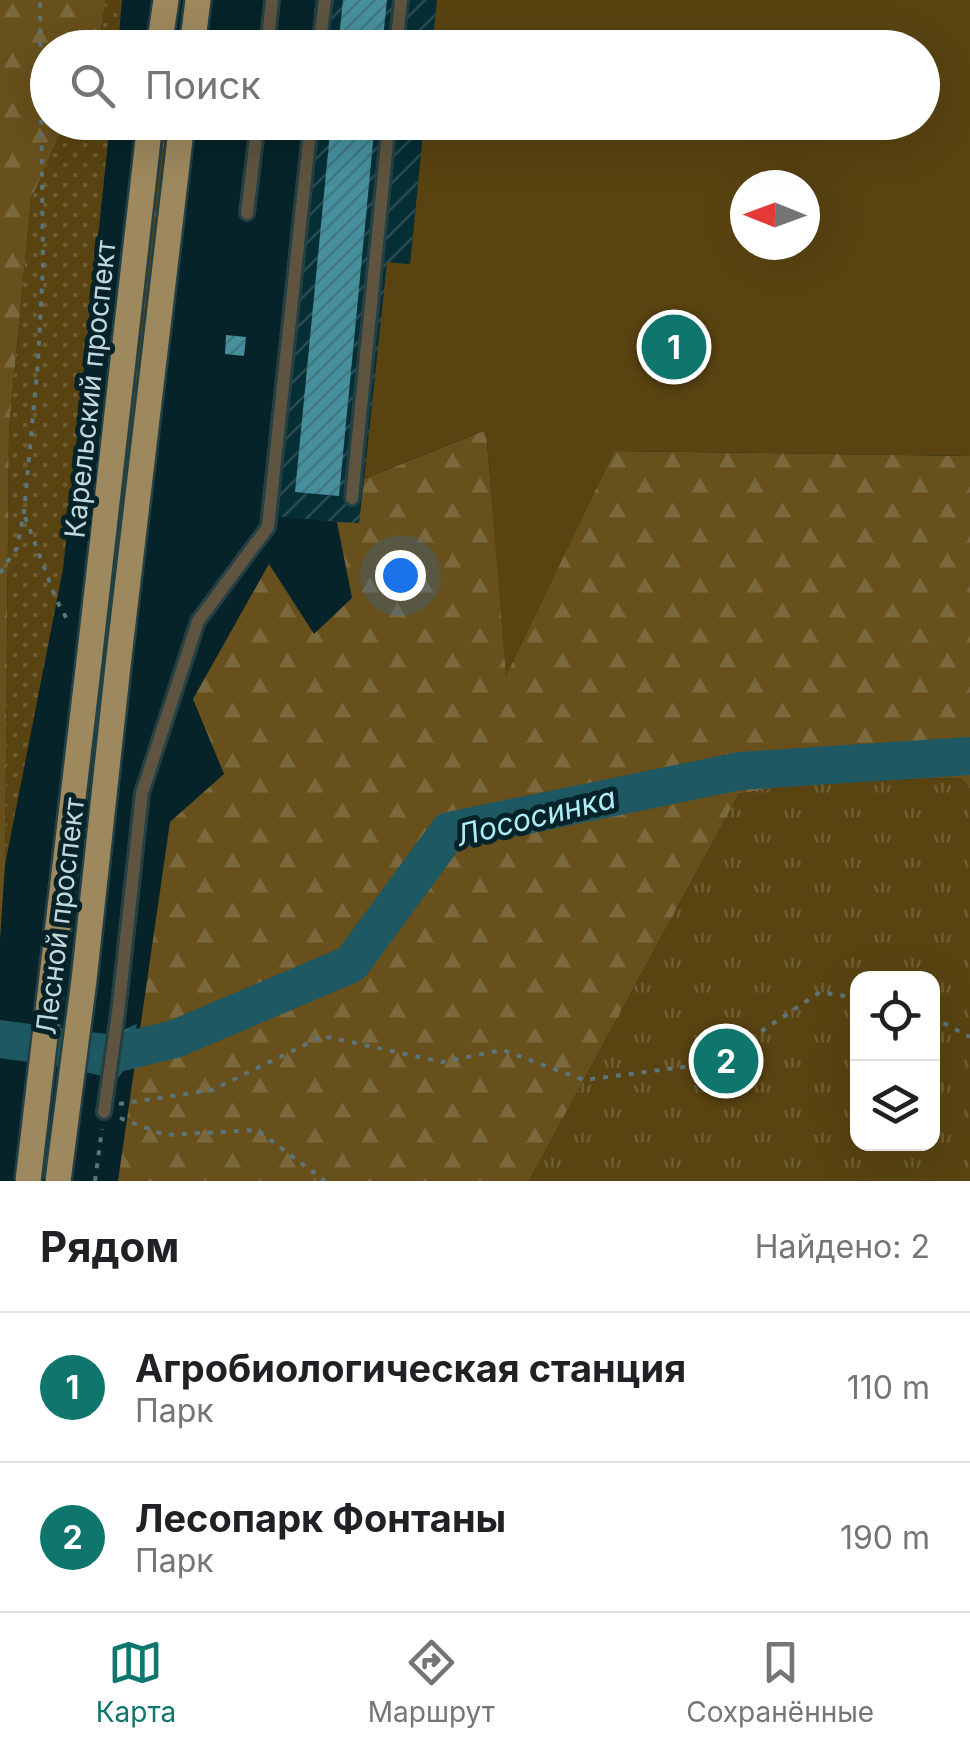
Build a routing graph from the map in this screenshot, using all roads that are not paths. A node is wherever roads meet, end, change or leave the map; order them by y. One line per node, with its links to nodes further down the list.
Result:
1 (166, 0): 6 (main road)
2 (198, 0): 7 (main road)
3 (272, 0): 8 (lane)
4 (324, 0): 9 (lane)
5 (400, 0): 10 (lane)
6 (162, 30)
7 (194, 30)
8 (268, 30)
9 (322, 30)
10 (398, 30)
11 (148, 140): 19 (main road, Карельский проспект)
12 (180, 140): 18 (main road, Карельский проспект)
13 (256, 140): 16 (lane)
14 (310, 140): 20 (lane)
15 (387, 140): 17 (lane)
16 (247, 213)
17 (352, 498)
18 (119, 657): 22 (main road, Лесной проспект, bridge)
19 (89, 662): 21 (main road, Лесной проспект, bridge)
20 (104, 1109)
21 (28, 1181)
22 (58, 1181)

